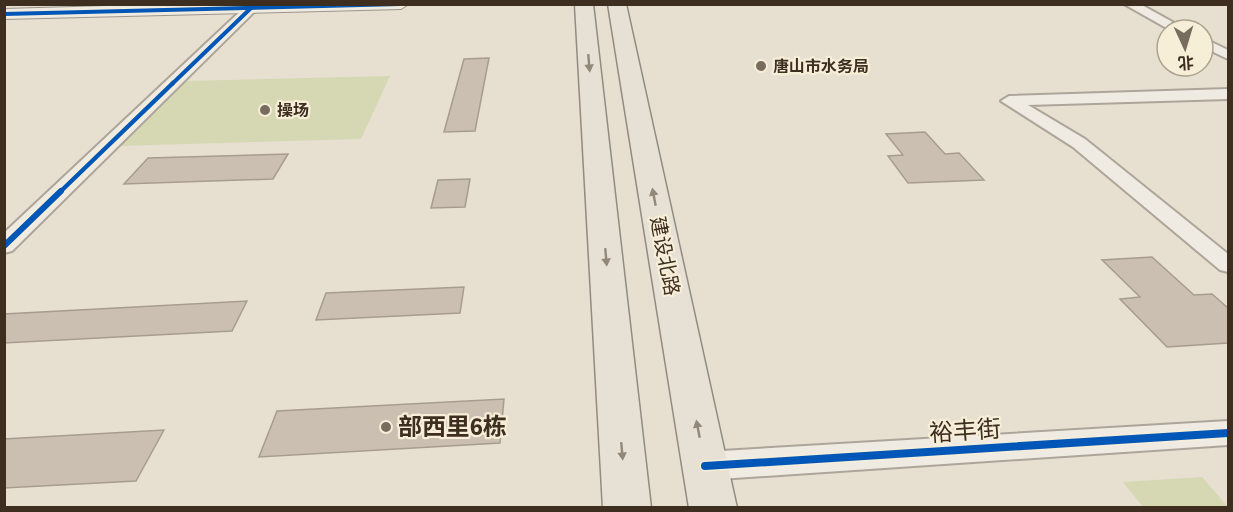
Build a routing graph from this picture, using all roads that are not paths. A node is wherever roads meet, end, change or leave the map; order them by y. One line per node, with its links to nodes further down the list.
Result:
1 (400, 4): 5 (street)
2 (584, 4): 13 (main road, one-way to 13)
3 (617, 4): 12 (main road, 建设北路, one-way to 3)
4 (1130, 4): 7 (street)
5 (251, 8): 6 (street); 9 (street)
6 (4, 14)
7 (1157, 18)
8 (1228, 94): 10 (street)
9 (4, 246)
10 (1228, 265)
11 (1228, 433): 12 (street, 裕丰街)
12 (705, 466): 14 (main road, 建设北路)
13 (627, 507)
14 (713, 507)

